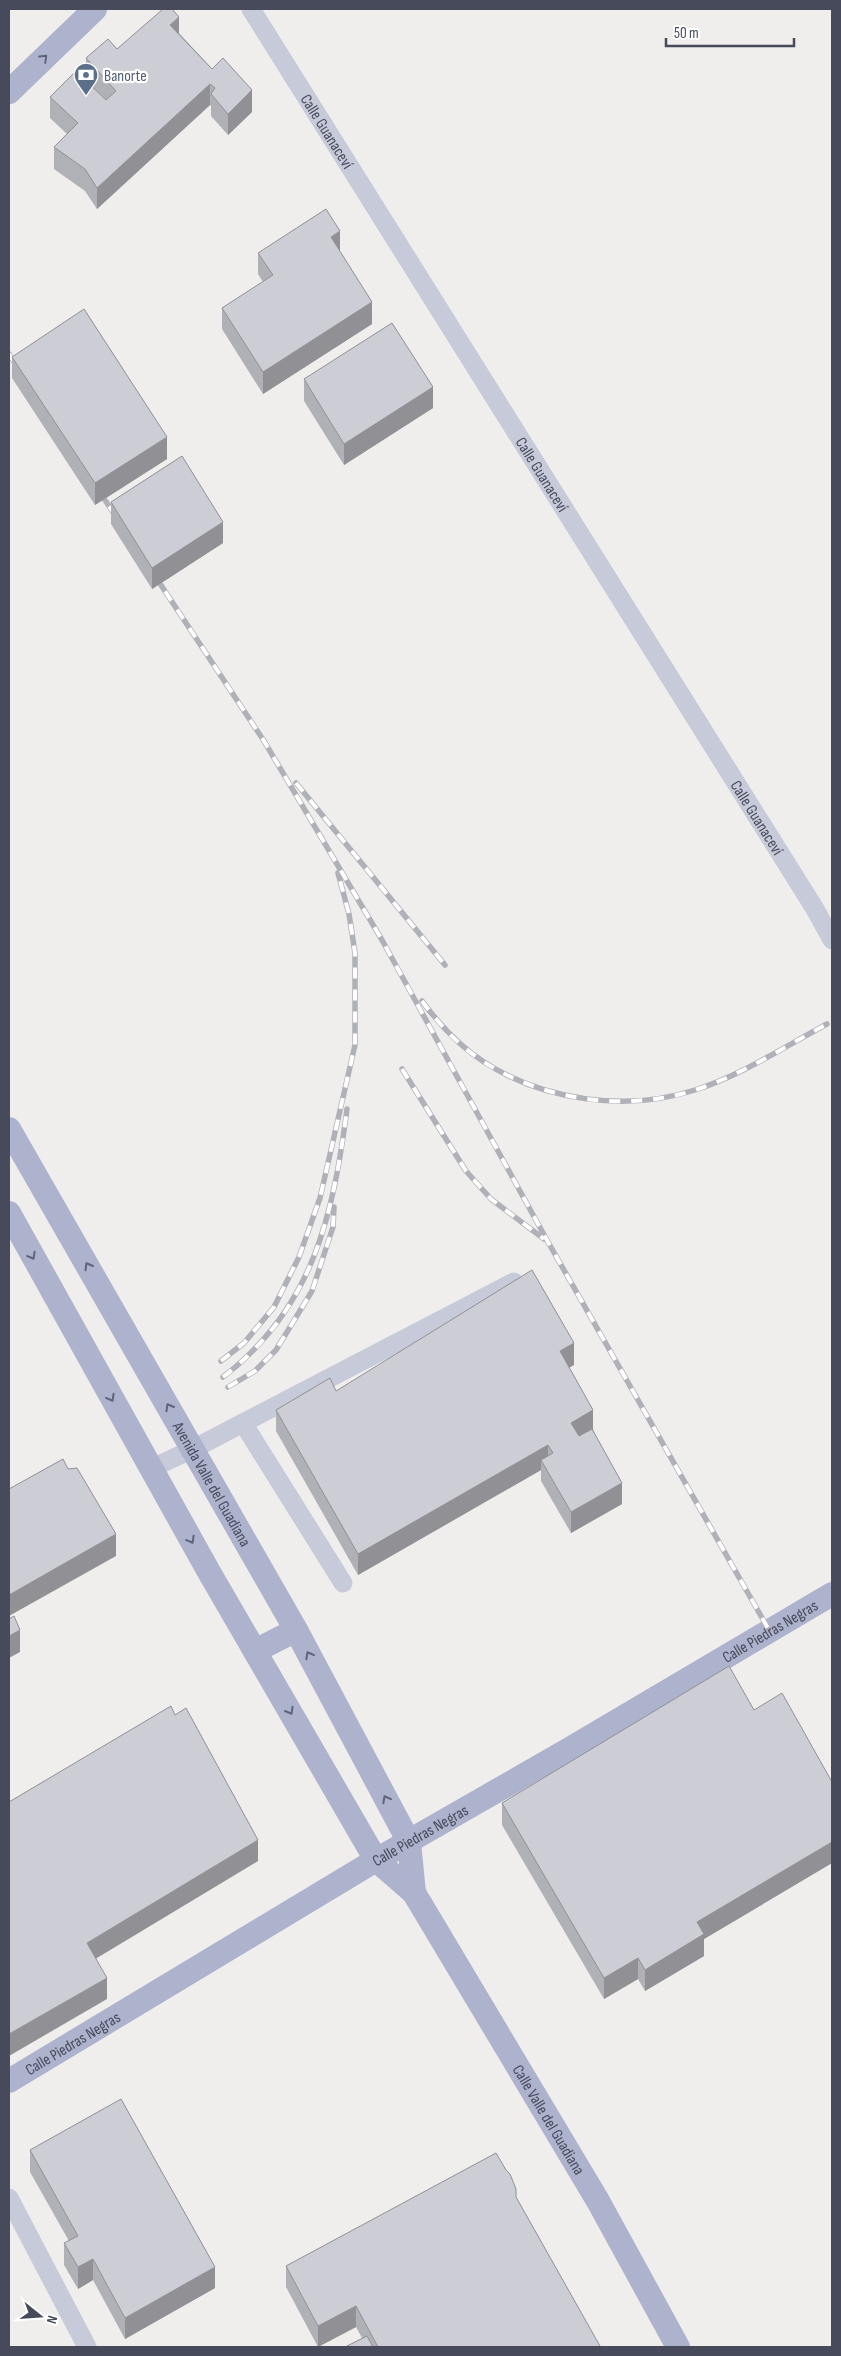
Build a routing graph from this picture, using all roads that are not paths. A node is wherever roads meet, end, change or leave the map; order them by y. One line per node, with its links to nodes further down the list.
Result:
1 (95, 9): 3 (main road, one-way to 1)
2 (251, 9): 4 (street, Calle Guanaceví)
3 (9, 92)
4 (832, 940)
5 (9, 1129): 9 (main road, Avenida Valle del Guadiana, one-way to 5)
6 (9, 1213): 10 (main road, one-way to 10)
7 (514, 1282): 8 (street)
8 (243, 1423): 9 (street); 11 (street)
9 (193, 1449): 10 (street); 13 (main road, Avenida Valle del Guadiana)
10 (150, 1469): 14 (main road, one-way to 14)
11 (343, 1583)
12 (832, 1594): 15 (main road, Calle Piedras Negras)
13 (296, 1630): 14 (main road); 15 (main road, Avenida Valle del Guadiana, one-way to 13)
14 (255, 1651): 16 (main road, one-way to 16)
15 (408, 1842): 16 (main road, Calle Piedras Negras); 17 (main road)
16 (376, 1860): 17 (main road); 18 (main road, Calle Piedras Negras)
17 (414, 1893): 21 (main road, Calle Valle del Guadiana)
18 (9, 2081)
19 (9, 2198): 20 (street)
20 (86, 2347)
21 (678, 2347)

